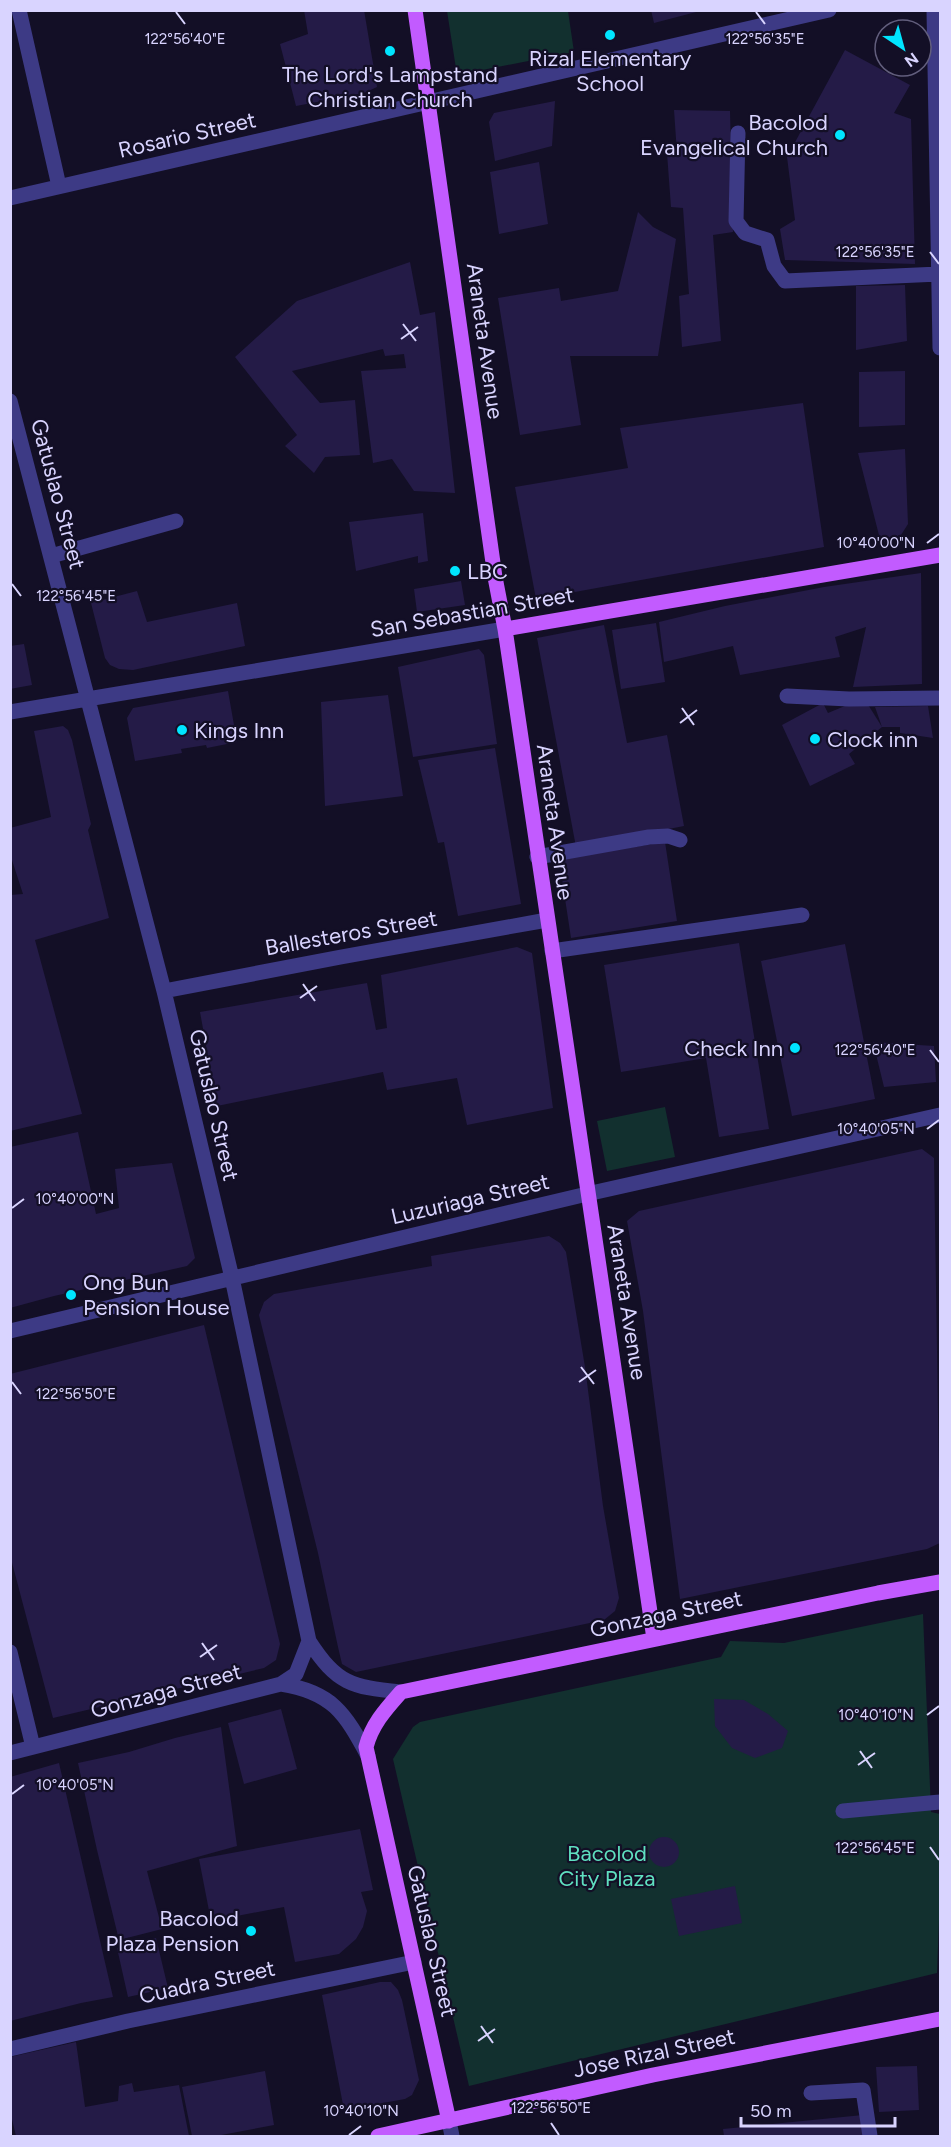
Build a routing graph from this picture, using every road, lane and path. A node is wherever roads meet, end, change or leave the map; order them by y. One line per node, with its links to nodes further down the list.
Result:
1 (19, 10): 7 (street)
2 (415, 10): 5 (main road, Araneta Avenue)
3 (829, 10): 5 (street, Rosario Street)
4 (934, 10): 9 (street)
5 (429, 104): 7 (street, Rosario Street); 15 (main road, Araneta Avenue)
6 (738, 133): 9 (street)
7 (59, 186): 8 (street, Rosario Street)
8 (10, 198)
9 (939, 274): 10 (street)
10 (940, 348)
11 (10, 401): 14 (street, Gatuslao Street)
12 (176, 521): 14 (street)
13 (940, 555): 15 (main road, San Sebastian Street)
14 (51, 556): 18 (street, Gatuslao Street)
15 (505, 629): 18 (street, San Sebastian Street); 21 (main road, Araneta Avenue)
16 (787, 696): 17 (street)
17 (940, 698)
18 (88, 699): 19 (street, San Sebastian Street); 25 (street, Gatuslao Street)
19 (10, 712)
20 (680, 840): 21 (street)
21 (537, 857): 23 (main road, Araneta Avenue)
22 (802, 915): 24 (street)
23 (547, 920): 24 (main road, Araneta Avenue); 25 (street, Ballesteros Street)
24 (552, 951): 27 (main road, Araneta Avenue)
25 (164, 991): 28 (street, Gatuslao Street)
26 (940, 1115): 27 (street, Luzuriaga Street)
27 (587, 1194): 28 (street, Luzuriaga Street); 31 (main road, Araneta Avenue)
28 (232, 1278): 29 (street, Luzuriaga Street); 32 (street, Gatuslao Street)
29 (10, 1331)
30 (940, 1582): 31 (main road, Gonzaga Street)
31 (654, 1640): 35 (main road, Gonzaga Street)
32 (309, 1641): 34 (street); 35 (street, Gatuslao Street)
33 (10, 1653): 36 (street)
34 (281, 1684): 36 (street, Gonzaga Street); 38 (street, Gatuslao Street)
35 (401, 1692): 38 (main road, Gatuslao Street)
36 (33, 1747): 37 (street, Gonzaga Street)
37 (10, 1753)
38 (368, 1756): 41 (main road, Gatuslao Street)
39 (940, 1802): 40 (street)
40 (843, 1811)
41 (414, 1962): 43 (street, Cuadra Street); 45 (main road, Gatuslao Street)
42 (940, 2019): 45 (main road, Jose Rizal Street)
43 (10, 2049)
44 (811, 2093): 48 (street)
45 (449, 2121): 46 (main road, Jose Rizal Street); 47 (street, Gatuslao Street)
46 (378, 2136)
47 (452, 2136)
48 (870, 2136)

